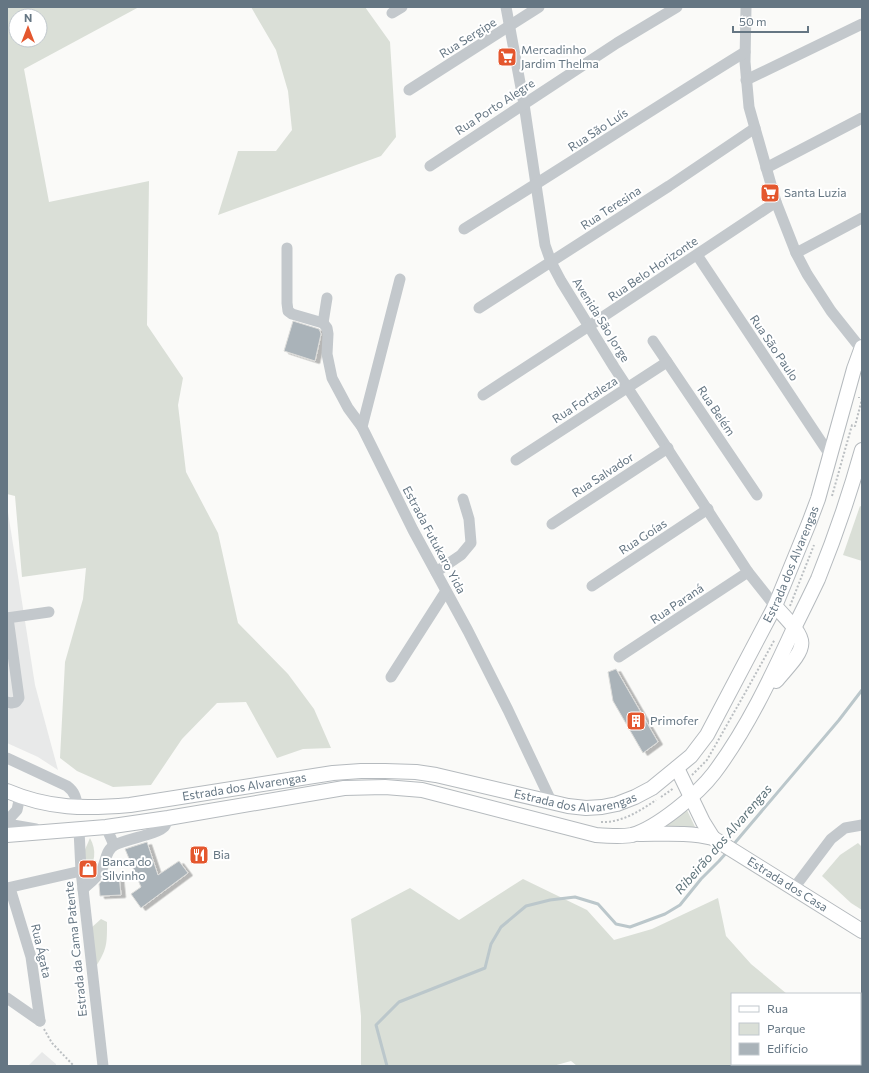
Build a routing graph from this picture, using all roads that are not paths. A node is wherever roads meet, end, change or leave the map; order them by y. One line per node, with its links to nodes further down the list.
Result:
1 (402, 7): 6 (street)
2 (506, 7): 8 (street, Avenida São Jorge)
3 (540, 7): 8 (street, Rua Sergipe)
4 (677, 7): 12 (street, Rua Porto Alegre)
5 (746, 7): 9 (street)
6 (392, 13)
7 (862, 24): 10 (street)
8 (509, 27): 11 (street, Rua Sergipe); 12 (street, Avenida São Jorge)
9 (745, 52): 10 (street); 17 (street, Rua São Luís)
10 (746, 80): 14 (street)
11 (409, 90)
12 (524, 104): 15 (street, Rua Porto Alegre); 17 (street, Avenida São Jorge)
13 (862, 118): 16 (street)
14 (755, 128): 16 (street); 24 (street, Rua Teresina)
15 (430, 166)
16 (766, 168): 18 (street)
17 (536, 185): 20 (street, Rua São Luís); 24 (street, Avenida São Jorge)
18 (776, 202): 22 (street); 23 (street, Rua Belo Horizonte)
19 (862, 218): 22 (street)
20 (464, 229)
21 (287, 248): 28 (street)
22 (796, 253): 31 (street)
23 (697, 255): 29 (street, Rua Belo Horizonte); 38 (street, Rua São Paulo)
24 (551, 262): 27 (street, Rua Teresina); 29 (street, Avenida São Jorge)
25 (400, 279): 35 (street)
26 (327, 298): 28 (street)
27 (479, 308)
28 (323, 323): 35 (street, Estrada Futukaro Yida)
29 (589, 326): 33 (street, Avenida São Jorge); 34 (street, Rua Belo Horizonte)
30 (653, 341): 32 (street, Rua Belém)
31 (862, 348): 38 (main road, Estrada dos Alvarengas)
32 (667, 362): 33 (street, Rua Fortaleza); 40 (street, Rua Belém)
33 (628, 387): 36 (street, Avenida São Jorge); 39 (street, Rua Fortaleza)
34 (483, 395)
35 (362, 427): 44 (street, Estrada Futukaro Yida)
36 (668, 448): 42 (street, Avenida São Jorge); 43 (street, Rua Salvador)
37 (862, 450): 51 (main road, Estrada dos Alvarengas)
38 (830, 454): 48 (main road, Estrada dos Alvarengas)
39 (516, 460)
40 (757, 495)
41 (463, 499): 44 (street)
42 (708, 510): 45 (street, Avenida São Jorge); 46 (street, Rua Goías)
43 (552, 524)
44 (436, 572): 47 (street, Estrada Futukaro Yida)
45 (748, 572): 48 (street, Avenida São Jorge); 52 (street, Rua Paraná)
46 (592, 586)
47 (446, 591): 53 (street); 60 (street, Estrada Futukaro Yida)
48 (775, 606): 51 (main road); 56 (main road, Estrada dos Alvarengas)
49 (49, 612): 50 (street)
50 (8, 618): 54 (street)
51 (790, 623): 57 (main road, Estrada dos Alvarengas)
52 (620, 658)
53 (391, 677)
54 (7, 702)
55 (7, 758): 61 (street)
56 (677, 768): 59 (main road); 60 (main road, Estrada dos Alvarengas)
57 (707, 781): 59 (main road, Estrada dos Alvarengas); 64 (main road)
58 (13, 793): 61 (main road, Estrada dos Alvarengas); 63 (street)
59 (691, 797): 64 (main road); 71 (main road, Estrada dos Alvarengas)
60 (552, 803): 61 (main road, Estrada dos Alvarengas)
61 (78, 808)
62 (168, 818): 67 (main road, Estrada dos Alvarengas); 71 (main road, Estrada dos Alvarengas); 73 (street)
63 (7, 820)
64 (703, 822): 72 (main road)
65 (7, 824): 69 (street)
66 (862, 825): 76 (street)
67 (106, 827): 68 (main road, Estrada dos Alvarengas); 73 (street)
68 (79, 830): 69 (main road, Estrada dos Alvarengas); 74 (street, Estrada da Cama Patente)
69 (47, 831): 70 (main road, Estrada dos Alvarengas)
70 (7, 834)
71 (632, 834): 72 (main road)
72 (718, 841): 76 (main road, Estrada dos Casa)
73 (114, 845): 77 (street)
74 (81, 871): 75 (street); 77 (street, Estrada da Cama Patente)
75 (9, 888): 79 (street, Rua Ágata)
76 (794, 888): 78 (main road, Estrada dos Casa)
77 (83, 889): 80 (street, Estrada da Cama Patente)
78 (862, 931)
79 (7, 998)
80 (102, 1066)

